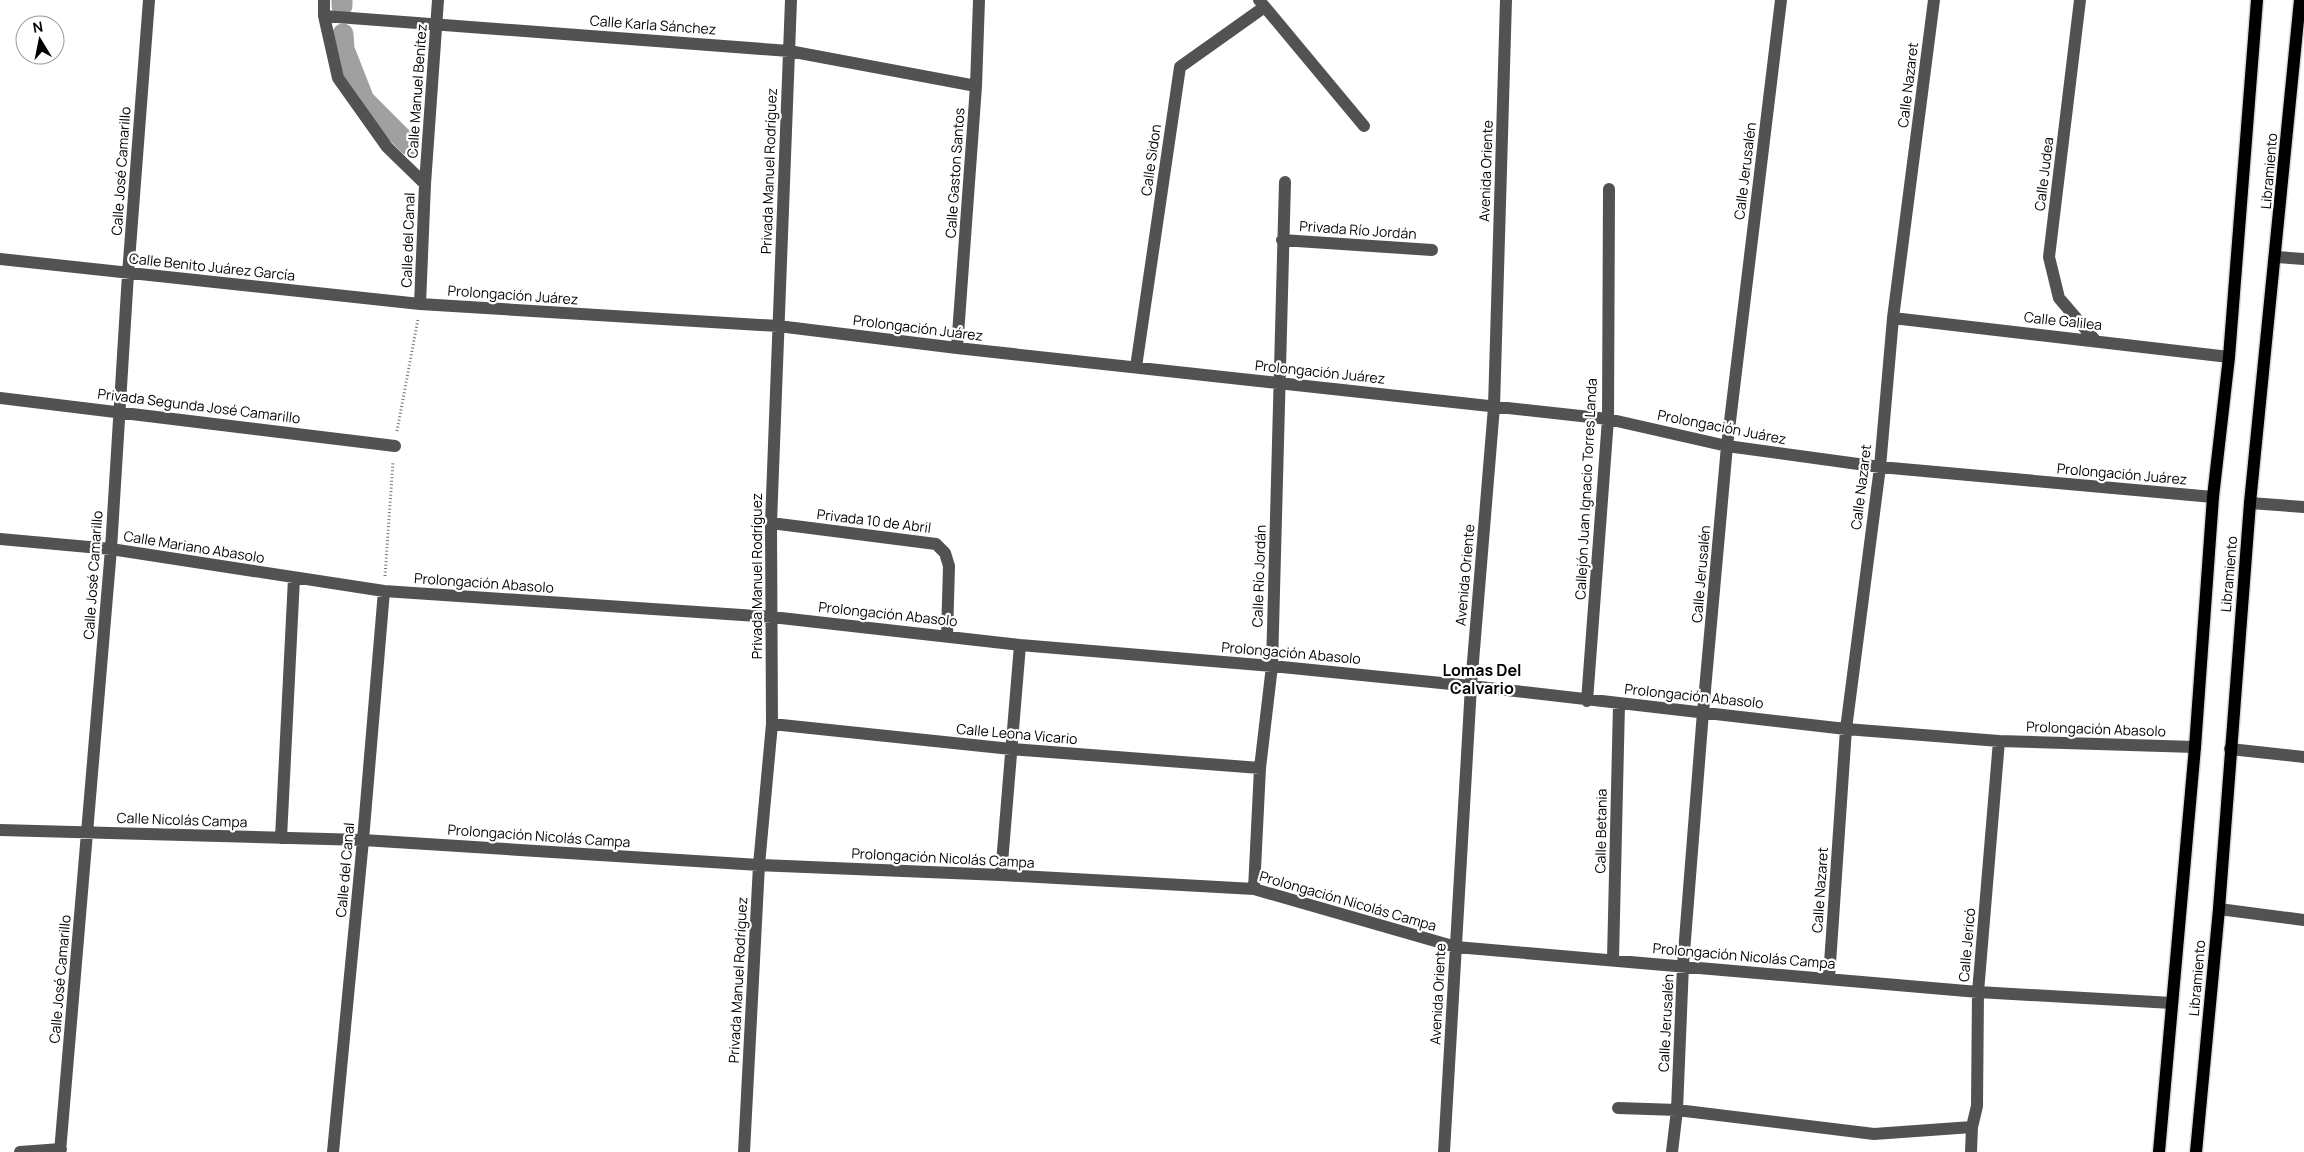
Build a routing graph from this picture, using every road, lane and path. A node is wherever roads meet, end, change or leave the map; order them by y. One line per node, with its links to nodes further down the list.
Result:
1 (149, 0): 26 (street, Calle José Camarillo)
2 (324, 0): 13 (street, Calle del Canal)
3 (438, 0): 14 (street, Calle Manuel Benítez)
4 (791, 0): 15 (street, Privada Manuel Rodríguez)
5 (978, 0): 16 (street, Calle Gaston Santos)
6 (1506, 0): 36 (street, Avenida Oriente)
7 (1781, 0): 40 (street, Calle Jerusalén)
8 (1934, 0): 28 (street, Calle Nazaret)
9 (2080, 0): 30 (street, Calle Judea)
10 (2257, 0): 32 (main road, Libramiento)
11 (2300, 0): 23 (main road, Libramiento)
12 (1261, 4): 17 (street); 33 (street, Calle Sidon)
13 (324, 16): 14 (street, Calle Karla Sánchez); 19 (street, Calle del Canal)
14 (437, 23): 15 (street, Calle Karla Sánchez); 19 (street, Calle Manuel Benítez)
15 (789, 51): 16 (street, Calle Karla Sánchez); 29 (street, Privada Manuel Rodríguez)
16 (976, 86): 31 (street, Calle Gaston Santos)
17 (1364, 126)
18 (1285, 182): 21 (street, Privada Río Jordán)
19 (425, 184): 27 (street, Calle del Canal)
20 (1609, 189): 38 (street, Callejón Juan Ignacio Torres Landa)
21 (1282, 240): 22 (street, Privada Río Jordán); 34 (street, Privada Río Jordán)
22 (1432, 250)
23 (2276, 257): 25 (street); 43 (main road, Libramiento)
24 (0, 259): 26 (street, Calle Benito Juárez García)
25 (2304, 259)
26 (128, 274): 27 (street, Calle Benito Juárez García); 37 (street, Calle José Camarillo)
27 (420, 304): 29 (street, Prolongación Juárez)
28 (1893, 318): 30 (street, Calle Galilea); 41 (street, Calle Nazaret)
29 (778, 326): 31 (street, Prolongación Juárez); 45 (street, Privada Manuel Rodríguez)
30 (2094, 339): 32 (street, Calle Galilea)
31 (956, 348): 33 (street, Prolongación Juárez)
32 (2229, 356): 42 (main road, Libramiento)
33 (1136, 367): 34 (street, Prolongación Juárez)
34 (1280, 383): 36 (street, Prolongación Juárez); 53 (street, Calle Río Jordán)
35 (0, 398): 37 (street, Privada Segunda José Camarillo)
36 (1494, 407): 38 (street, Prolongación Juárez); 54 (street, Avenida Oriente)
37 (119, 411): 39 (street, Privada Segunda José Camarillo); 47 (street, Calle José Camarillo)
38 (1608, 419): 40 (street, Prolongación Juárez); 55 (street, Callejón Juan Ignacio Torres Landa)
39 (395, 446)
40 (1727, 446): 41 (street, Prolongación Juárez); 57 (street, Calle Jerusalén)
41 (1880, 467): 42 (street, Prolongación Juárez); 59 (street, Calle Nazaret)
42 (2213, 497): 61 (main road, Libramiento)
43 (2250, 503): 44 (street); 63 (main road, Libramiento)
44 (2304, 507)
45 (771, 523): 50 (street, Privada Manuel Rodríguez); 51 (street, Privada 10 de Abril)
46 (0, 539): 47 (street, Calle Mariano Abasolo)
47 (111, 550): 48 (street, Calle Mariano Abasolo); 67 (street, Calle José Camarillo)
48 (294, 578): 49 (street, Calle Mariano Abasolo); 68 (street)
49 (384, 591): 50 (street, Prolongación Abasolo); 69 (street, Calle del Canal)
50 (772, 616): 51 (street, Prolongación Abasolo); 58 (street, Privada Manuel Rodríguez)
51 (947, 636): 52 (street, Prolongación Abasolo)
52 (1020, 645): 53 (street, Prolongación Abasolo); 62 (street)
53 (1272, 666): 54 (street, Prolongación Abasolo); 65 (street, Calle Río Jordán)
54 (1471, 686): 55 (street, Prolongación Abasolo); 75 (street, Avenida Oriente)
55 (1587, 701): 56 (street, Prolongación Abasolo)
56 (1619, 704): 57 (street, Prolongación Abasolo); 76 (street, Calle Betania)
57 (1703, 712): 59 (street, Prolongación Abasolo); 77 (street, Calle Jerusalén)
58 (772, 724): 62 (street, Calle Leona Vicario); 70 (street, Privada Manuel Rodríguez)
59 (1846, 729): 60 (street, Prolongación Abasolo); 78 (street, Calle Nazaret)
60 (1999, 741): 61 (street, Prolongación Abasolo); 79 (street, Calle Jericó)
61 (2195, 746): 80 (main road, Libramiento)
62 (1011, 749): 65 (street, Calle Leona Vicario); 71 (street)
63 (2230, 749): 64 (street); 73 (main road, Libramiento)
64 (2304, 757)
65 (1260, 768): 72 (street, Calle Río Jordán)
66 (0, 830): 67 (street, Calle Nicolás Campa)
67 (87, 833): 68 (street, Calle Nicolás Campa); 84 (street, Calle José Camarillo)
68 (281, 838): 69 (street, Calle Nicolás Campa)
69 (363, 840): 70 (street, Prolongación Nicolás Campa); 86 (street, Calle del Canal)
70 (758, 865): 71 (street, Prolongación Nicolás Campa); 87 (street, Privada Manuel Rodríguez)
71 (1001, 875): 72 (street, Prolongación Nicolás Campa)
72 (1254, 889): 75 (street, Prolongación Nicolás Campa)
73 (2219, 909): 74 (street); 92 (main road, Libramiento)
74 (2304, 920)
75 (1456, 947): 76 (street, Prolongación Nicolás Campa); 88 (street, Avenida Oriente)
76 (1613, 959): 77 (street, Prolongación Nicolás Campa)
77 (1683, 965): 78 (street, Prolongación Nicolás Campa); 82 (street, Calle Jerusalén)
78 (1829, 978): 79 (street, Prolongación Nicolás Campa)
79 (1978, 992): 80 (street, Prolongación Nicolás Campa); 83 (street, Calle Jericó)
80 (2172, 1004): 91 (main road, Libramiento)
81 (1618, 1108): 82 (street)
82 (1677, 1110): 83 (street); 89 (street, Calle Jerusalén)
83 (1972, 1127): 90 (street, Calle Jericó)
84 (60, 1151): 85 (street)
85 (20, 1152)
86 (334, 1152)
87 (744, 1152)
88 (1444, 1152)
89 (1672, 1152)
90 (1971, 1152)
91 (2159, 1152)
92 (2196, 1152)

